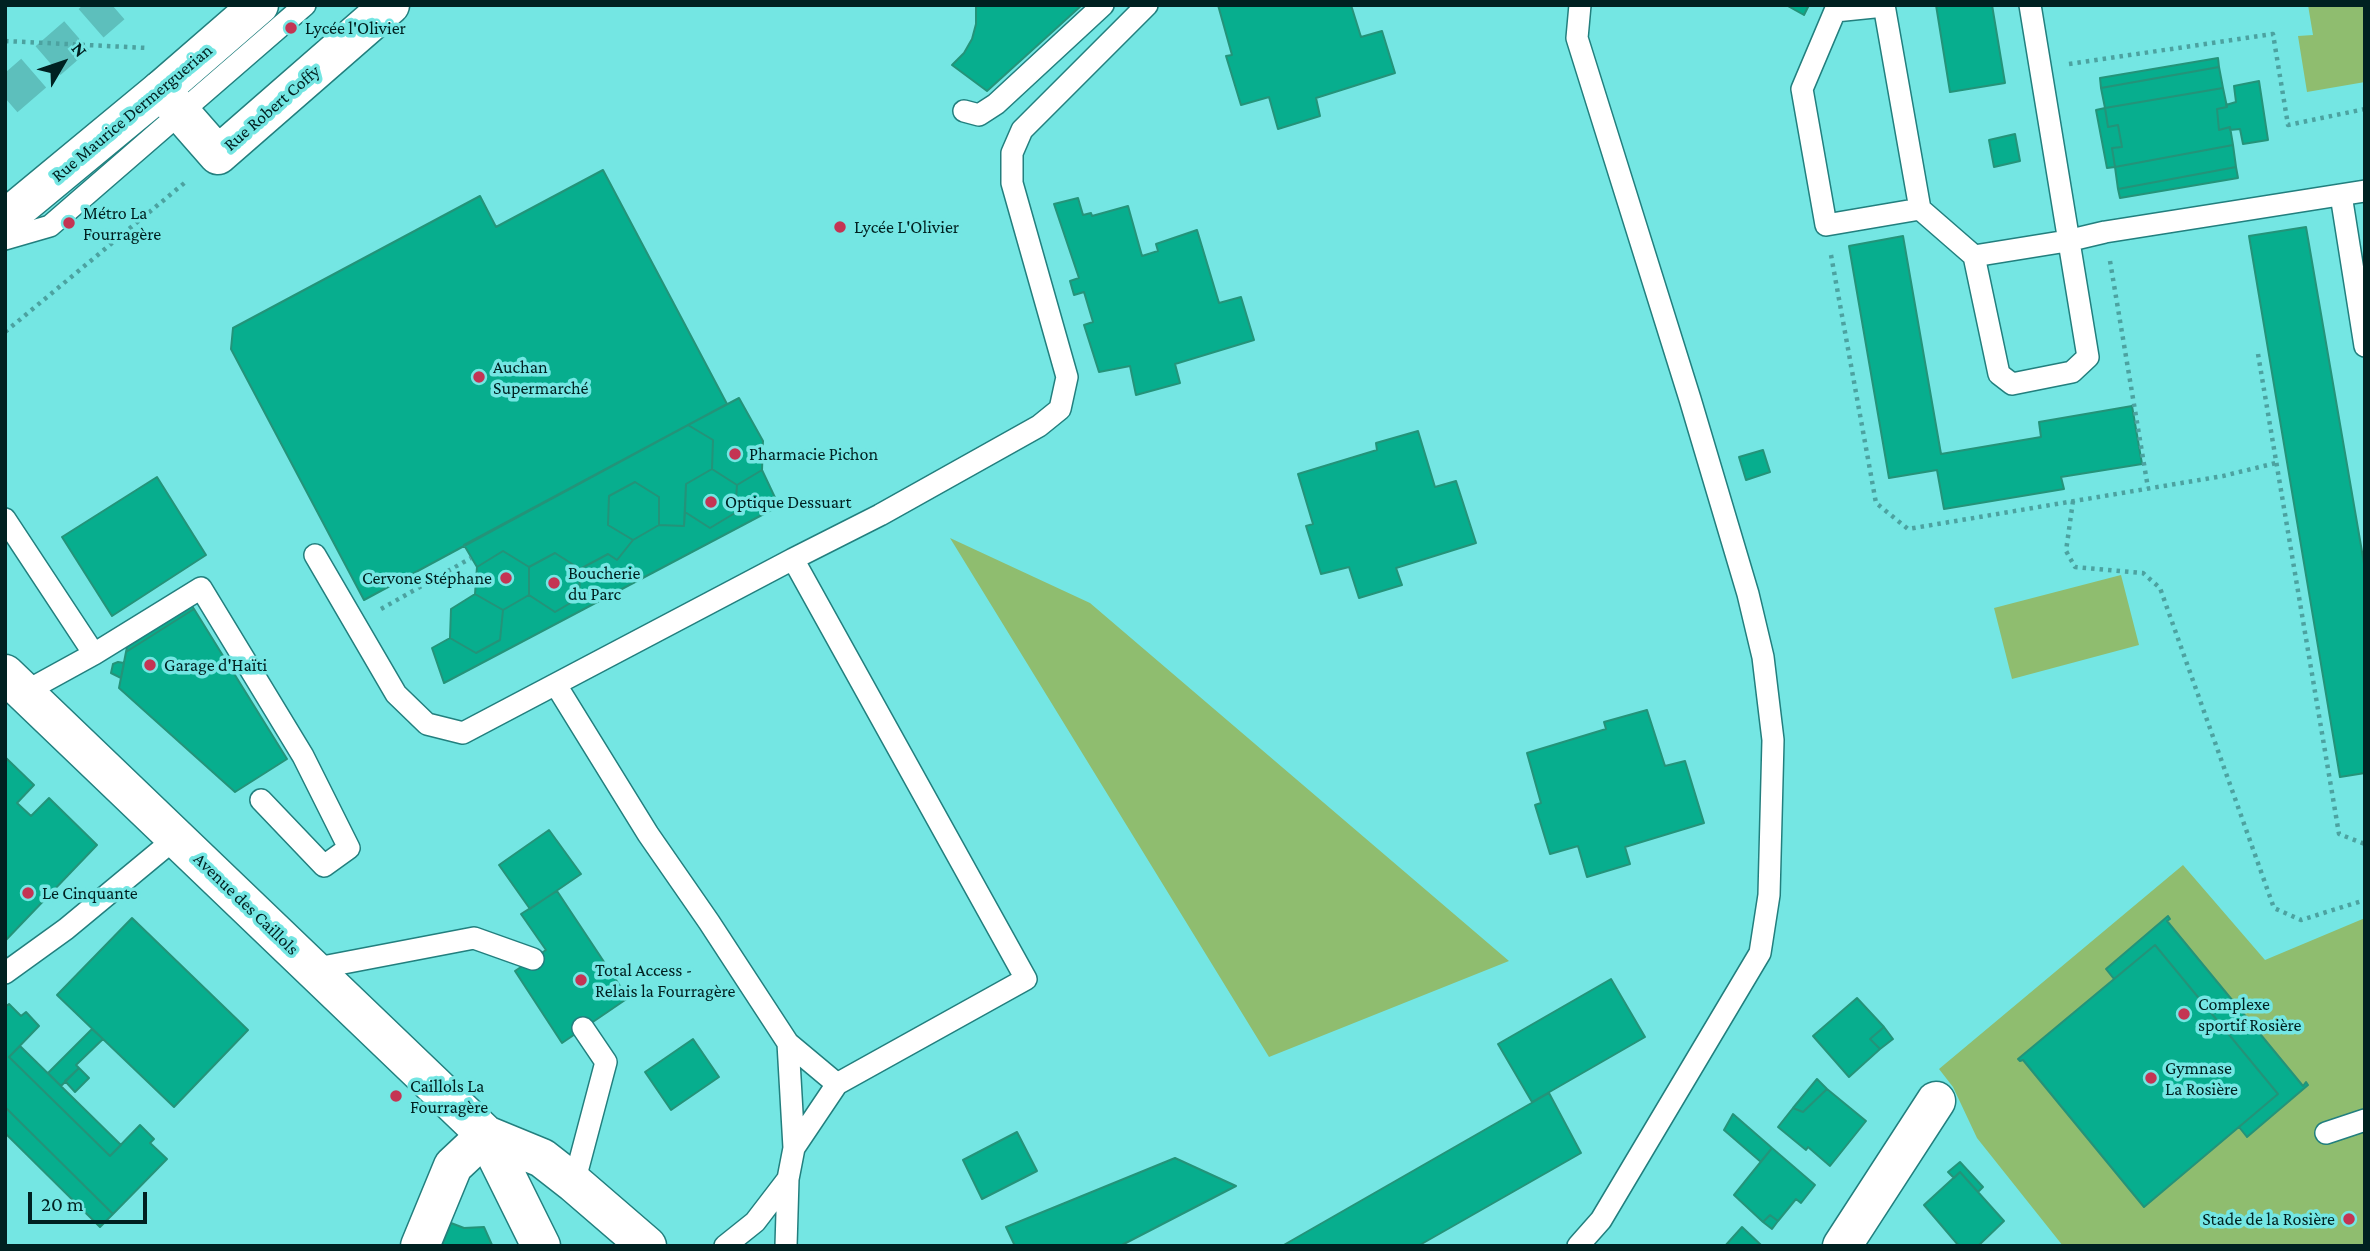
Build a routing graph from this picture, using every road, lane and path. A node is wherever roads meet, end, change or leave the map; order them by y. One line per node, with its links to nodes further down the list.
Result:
1 (259, 5): 10 (street, Rue Maurice Dermerguerian)
2 (305, 5): 12 (lane)
3 (390, 5): 15 (street, Rue Robert Coffy)
4 (1103, 5): 14 (lane)
5 (1147, 5): 34 (lane)
6 (1580, 5): 61 (lane)
7 (2030, 5): 11 (lane)
8 (1884, 6): 18 (lane); 20 (lane)
9 (5, 41): 10 (path)
10 (205, 51): 12 (street, Rue Maurice Dermerguerian)
11 (2040, 68): 13 (path); 23 (lane)
12 (171, 102): 15 (street, Rue Robert Coffy); 19 (street, Rue Maurice Dermerguerian); 22 (lane)
13 (2365, 109)
14 (964, 111)
15 (218, 155): 25 (path)
16 (2365, 191): 17 (lane)
17 (2341, 195): 21 (lane); 26 (lane)
18 (1920, 209): 20 (lane); 24 (lane)
19 (5, 219)
20 (1826, 225): 30 (path)
21 (2105, 232): 23 (lane); 29 (path)
22 (5, 239)
23 (2067, 241): 24 (lane); 24 (lane)
24 (1974, 256)
25 (5, 332)
26 (2365, 346)
27 (2258, 354): 28 (path)
28 (2276, 463): 29 (path); 41 (path)
29 (2148, 488): 30 (path)
30 (2073, 500): 42 (path)
31 (5, 519): 36 (lane)
32 (315, 555): 35 (lane)
33 (471, 558): 35 (path)
34 (793, 559): 38 (lane); 48 (lane)
35 (355, 624): 38 (lane)
36 (94, 654): 37 (lane); 39 (lane)
37 (14, 683): 40 (street, Avenue des Caillols)
38 (556, 685): 47 (lane)
39 (261, 800)
40 (177, 837): 44 (street, Avenue des Caillols); 45 (lane)
41 (2365, 844)
42 (2365, 900)
43 (533, 959): 44 (lane)
44 (312, 969): 52 (street, Avenue des Caillols)
45 (5, 974)
46 (583, 1028): 55 (lane)
47 (788, 1043): 48 (lane); 53 (lane)
48 (836, 1084): 53 (lane)
49 (1936, 1101): 62 (street)
50 (2365, 1120): 51 (lane)
51 (2326, 1133)
52 (486, 1135): 55 (street, Avenue des Caillols); 56 (street); 57 (street, Avenue des Caillols)
53 (794, 1148): 54 (lane)
54 (788, 1179): 59 (lane); 60 (lane)
55 (574, 1182): 58 (street, Avenue des Caillols)
56 (420, 1246)
57 (541, 1246)
58 (647, 1246)
59 (725, 1246)
60 (786, 1246)
61 (1577, 1246)
62 (1842, 1246)

